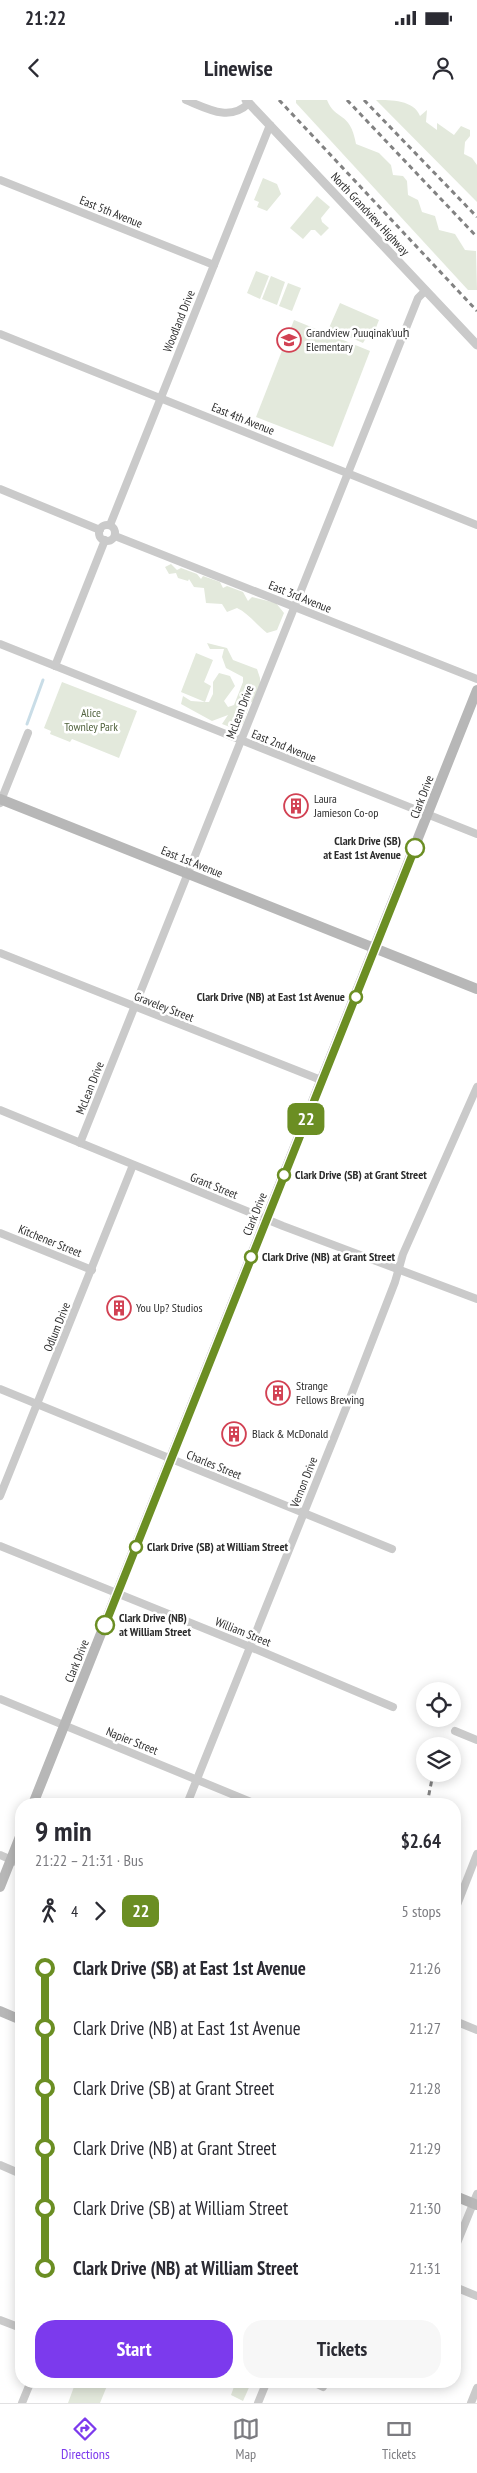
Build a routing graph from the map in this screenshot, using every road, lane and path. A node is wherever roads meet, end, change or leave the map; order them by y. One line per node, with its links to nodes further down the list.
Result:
1 (186, 100): 2 (street)
2 (248, 102): 3 (street, North Grandview Highway)
3 (270, 125): 5 (street, Woodland Drive); 6 (street, North Grandview Highway)
4 (0, 180): 5 (street, East 5th Avenue)
5 (214, 265): 9 (street, Woodland Drive)
6 (425, 291): 8 (street, North Grandview Highway); 10 (street, McLean Drive)
7 (0, 334): 9 (street, East 4th Avenue)
8 (477, 345)
9 (160, 399): 10 (street, East 4th Avenue); 12 (street, Woodland Drive)
10 (348, 474): 13 (street, East 4th Avenue); 17 (street, McLean Drive)
11 (0, 490): 14 (street)
12 (110, 525): 14 (street); 15 (street)
13 (477, 525)
14 (100, 530): 16 (street)
15 (114, 536): 16 (street); 17 (street, East 3rd Avenue)
16 (105, 540): 19 (street)
17 (294, 607): 20 (street, East 3rd Avenue); 23 (street, McLean Drive)
18 (0, 644): 19 (street, East 2nd Avenue)
19 (55, 666): 23 (street, East 2nd Avenue)
20 (477, 679)
21 (477, 690): 25 (main road, Clark Drive)
22 (28, 733): 24 (street)
23 (241, 741): 25 (street, East 2nd Avenue); 27 (street, McLean Drive)
24 (0, 800): 27 (main road, East 1st Avenue)
25 (428, 814): 26 (street, East 2nd Avenue); 28 (main road, Clark Drive)
26 (477, 834)
27 (188, 874): 28 (main road, East 1st Avenue); 31 (street, McLean Drive)
28 (376, 948): 30 (main road, East 1st Avenue); 32 (main road, Clark Drive)
29 (0, 953): 31 (street, Graveley Street)
30 (477, 989)
31 (134, 1008): 32 (street, Graveley Street); 35 (street, McLean Drive)
32 (322, 1080): 37 (main road, Clark Drive)
33 (477, 1087): 40 (street, Vernon Drive)
34 (0, 1110): 35 (street, Grant Street)
35 (80, 1143): 36 (street, Grant Street)
36 (134, 1165): 37 (street, Grant Street); 39 (street, Odlum Drive)
37 (266, 1219): 40 (street, Grant Street); 44 (main road, Clark Drive)
38 (0, 1234): 39 (street, Kitchener Street)
39 (92, 1270): 43 (street, Odlum Drive)
40 (398, 1270): 41 (street, Grant Street); 46 (street, Vernon Drive)
41 (477, 1299)
42 (0, 1389): 43 (street, Charles Street)
43 (38, 1405): 44 (street, Charles Street); 45 (street, Odlum Drive)
44 (171, 1459): 46 (street, Charles Street); 49 (main road, Clark Drive)
45 (0, 1496)
46 (304, 1514): 48 (street, Charles Street); 50 (street, Vernon Drive)
47 (0, 1546): 49 (street, William Street)
48 (392, 1549)
49 (118, 1593): 50 (street, William Street); 53 (main road, Clark Drive)
50 (250, 1647): 52 (street, William Street); 56 (street, Vernon Drive)
51 (0, 1700): 53 (street, Napier Street)
52 (393, 1707)
53 (65, 1726): 56 (street, Napier Street); 57 (main road, Clark Drive)
54 (455, 1731): 55 (street)
55 (477, 1740)
56 (197, 1780): 58 (street, Vernon Drive); 59 (street, Napier Street)
57 (36, 1798)
58 (190, 1798)
59 (241, 1798)
60 (15, 1850): 63 (main road)
61 (477, 1854): 66 (street)
62 (0, 1855): 63 (street)
63 (11, 1860): 64 (street); 65 (main road)
64 (15, 1862)
65 (0, 1887)
66 (461, 1895)
67 (0, 2011): 68 (main road)
68 (15, 2017)
69 (461, 2023): 70 (street)
70 (477, 2030)
71 (0, 2165): 72 (street)
72 (15, 2171)
73 (461, 2197): 74 (main road)
74 (476, 2201): 75 (street)
75 (461, 2235)
76 (461, 2289): 77 (street)
77 (477, 2296)
78 (0, 2320): 79 (street)
79 (15, 2326)
80 (27, 2388): 83 (street)
81 (264, 2388): 84 (street)
82 (477, 2388): 85 (street)
83 (22, 2403)
84 (258, 2403)
85 (471, 2403)

